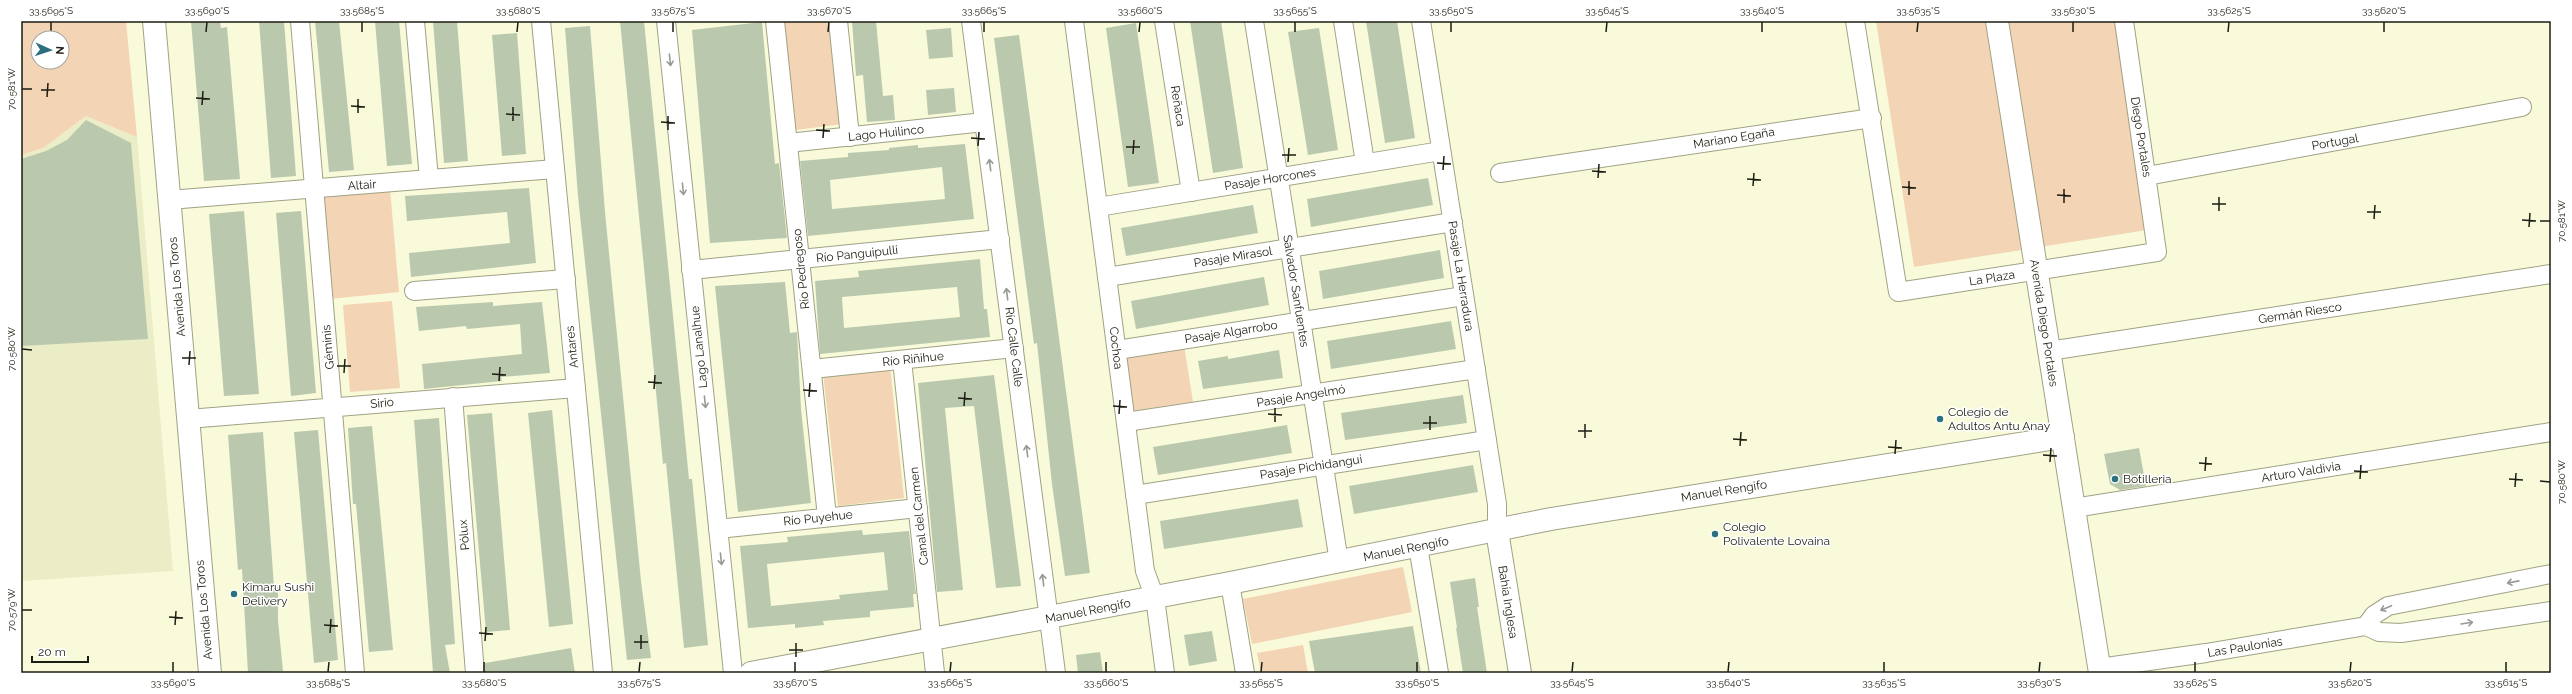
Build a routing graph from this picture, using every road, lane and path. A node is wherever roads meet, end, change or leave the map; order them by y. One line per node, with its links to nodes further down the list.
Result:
1 (154, 21): 31 (street, Avenida Los Toros)
2 (300, 21): 29 (street, Géminis)
3 (415, 21): 28 (street)
4 (541, 21): 24 (street, Antares)
5 (666, 21): 38 (street, Lago Lanalhue, one-way to 38)
6 (775, 21): 21 (street, Río Pedregoso)
7 (838, 21): 20 (street)
8 (971, 21): 19 (street, Río Calle Calle)
9 (1074, 21): 32 (street, Cochoa)
10 (1164, 21): 30 (street, Reñaca)
11 (1254, 21): 27 (street, Salvador Sanfuentes)
12 (1343, 21): 23 (street)
13 (1421, 21): 22 (street, Pasaje La Herradura)
14 (1855, 21): 18 (street)
15 (1996, 21): 39 (street, Avenida Diego Portales)
16 (2124, 21): 26 (street, Diego Portales)
17 (2522, 107): 26 (street, Portugal)
18 (1872, 118): 25 (street, Mariano Egaña); 39 (street, La Plaza)
19 (984, 122): 20 (street, Lago Huilinco); 34 (street, Río Calle Calle, one-way to 19)
20 (850, 136): 21 (street, Lago Huilinco)
21 (788, 143): 37 (street, Río Pedregoso)
22 (1442, 151): 23 (street, Pasaje Horcones); 33 (street, Pasaje La Herradura)
23 (1365, 163): 27 (street, Pasaje Horcones)
24 (555, 169): 28 (street, Altair); 42 (street, Antares)
25 (1500, 173)
26 (2147, 176): 36 (street, Diego Portales)
27 (1278, 177): 30 (street, Pasaje Horcones); 35 (street, Salvador Sanfuentes)
28 (429, 179): 29 (street, Altair)
29 (314, 188): 31 (street, Altair); 55 (street, Géminis)
30 (1191, 192): 32 (street, Pasaje Horcones)
31 (169, 200): 56 (street, Avenida Los Toros)
32 (1098, 207): 41 (street, Cochoa)
33 (1453, 222): 35 (street, Pasaje Mirasol); 44 (street, Pasaje La Herradura)
34 (1000, 239): 37 (street, Río Panguipulli); 46 (street, Río Calle Calle, one-way to 34)
35 (1290, 248): 41 (street, Pasaje Mirasol); 45 (street, Salvador Sanfuentes)
36 (2157, 252): 39 (street, La Plaza)
37 (800, 260): 38 (street, Río Panguipulli); 50 (street, Río Pedregoso)
38 (692, 270): 66 (street, Lago Lanalhue, one-way to 66)
39 (2036, 271): 48 (street, Avenida Diego Portales)
40 (2551, 274): 48 (street, Germán Riesco)
41 (1107, 277): 47 (street, Cochoa)
42 (566, 279): 43 (street); 52 (street, Antares)
43 (414, 291)
44 (1464, 296): 45 (street, Pasaje Algarrobo); 51 (street, Pasaje La Herradura)
45 (1301, 321): 47 (street, Pasaje Algarrobo); 53 (street, Salvador Sanfuentes)
46 (1014, 348): 49 (street, Río Riñihue); 74 (street, Río Calle Calle, one-way to 46)
47 (1117, 350): 57 (street, Cochoa)
48 (2049, 351): 59 (street, Avenida Diego Portales)
49 (902, 360): 50 (street, Río Riñihue); 63 (street, Canal del Carmen)
50 (812, 369): 65 (street, Río Pedregoso)
51 (1476, 369): 53 (street, Pasaje Angelmó); 60 (street, Pasaje La Herradura)
52 (576, 388): 54 (street, Sirio); 81 (street, Antares)
53 (1312, 394): 57 (street, Pasaje Angelmó); 61 (street, Salvador Sanfuentes)
54 (453, 398): 55 (street, Sirio); 80 (street, Pólux)
55 (333, 407): 56 (street, Sirio); 79 (street, Géminis)
56 (188, 419): 78 (street, Avenida Los Toros)
57 (1126, 422): 62 (street, Cochoa)
58 (2551, 432): 64 (street, Arturo Valdivia)
59 (2063, 437): 64 (street, Avenida Diego Portales); 67 (street, Manuel Rengifo)
60 (1487, 440): 61 (street, Pasaje Pichidangui); 67 (street, Pasaje La Herradura)
61 (1324, 466): 62 (street, Pasaje Pichidangui); 69 (street, Salvador Sanfuentes)
62 (1135, 495): 72 (street, Cochoa)
63 (918, 508): 65 (street, Río Puyehue); 76 (street, Canal del Carmen)
64 (2074, 508): 77 (street, Avenida Diego Portales)
65 (827, 517): 66 (street, Río Puyehue)
66 (718, 529): 82 (street, Lago Lanalhue, one-way to 82)
67 (1496, 531): 68 (street, Manuel Rengifo); 89 (street, Bahía Inglesa)
68 (1418, 546): 69 (street, Manuel Rengifo); 88 (street)
69 (1339, 562): 71 (street, Manuel Rengifo)
70 (2551, 574): 75 (street, one-way to 75)
71 (1230, 583): 72 (street, Manuel Rengifo); 87 (street)
72 (1155, 598): 74 (street, Manuel Rengifo); 86 (street, Cochoa)
73 (2551, 611): 75 (street, Las Paulonias, one-way to 73)
74 (1048, 618): 76 (street, Manuel Rengifo); 85 (street, Río Calle Calle)
75 (2366, 626): 77 (street, Las Paulonias)
76 (931, 640): 83 (street, Manuel Rengifo); 84 (street, Canal del Carmen)
77 (2099, 670)
78 (210, 673)
79 (355, 673)
80 (475, 673)
81 (603, 673)
82 (733, 673)
83 (751, 673)
84 (935, 673)
85 (1056, 673)
86 (1165, 673)
87 (1245, 673)
88 (1439, 673)
89 (1520, 673)

